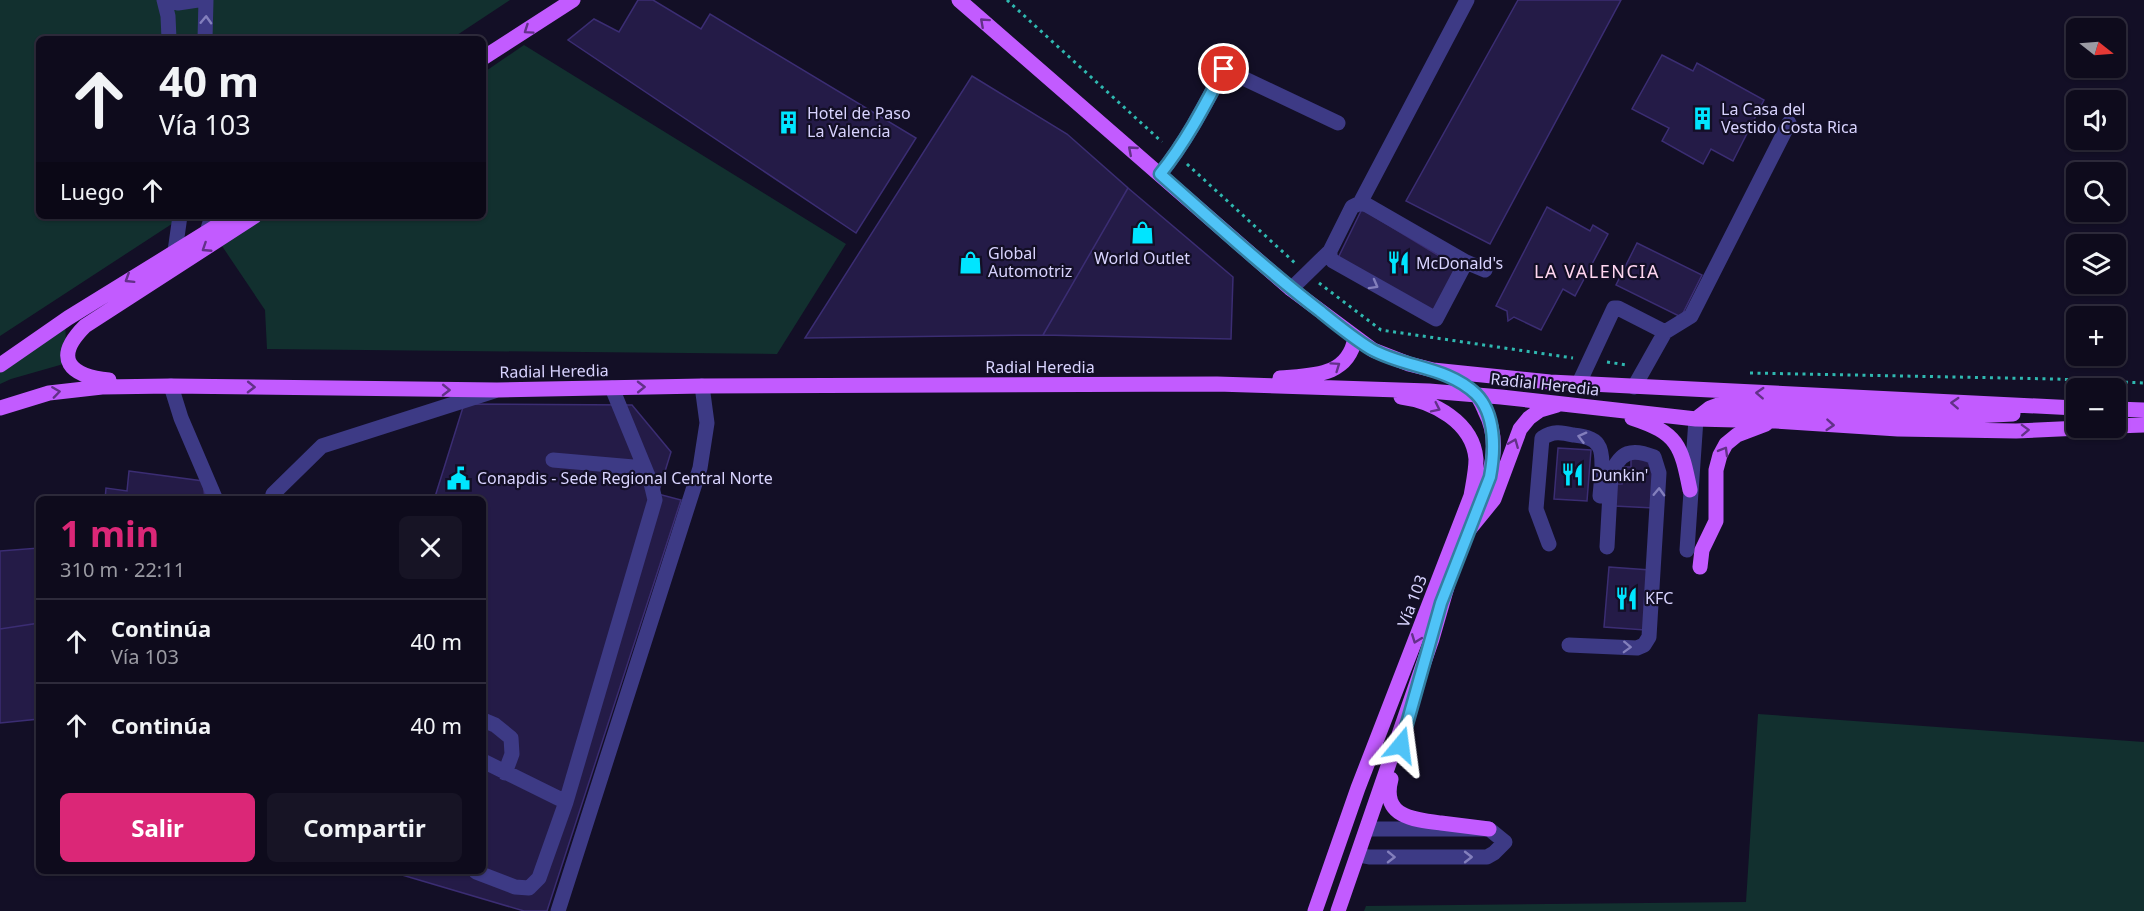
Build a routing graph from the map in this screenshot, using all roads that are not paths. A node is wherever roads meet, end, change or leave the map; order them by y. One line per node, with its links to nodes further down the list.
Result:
1 (166, 0): 2 (lane); 7 (lane)
2 (198, 0)
3 (206, 0): 8 (lane, one-way to 3)
4 (573, 0): 9 (main road, one-way to 9)
5 (959, 0): 12 (main road, Radial Heredia, one-way to 5)
6 (1467, 0): 13 (lane)
7 (169, 36)
8 (205, 36)
9 (486, 57)
10 (1338, 123): 12 (lane)
11 (1790, 123): 24 (lane)
12 (1160, 174): 23 (main road, Radial Heredia)
13 (1360, 203): 20 (lane); 21 (lane)
14 (180, 219): 19 (lane)
15 (211, 219): 18 (lane)
16 (228, 219): 18 (main road)
17 (250, 219): 30 (main road, one-way to 30)
18 (207, 232): 19 (main road)
19 (175, 251): 26 (main road, one-way to 26)
20 (1330, 251): 21 (lane, one-way to 21); 23 (lane)
21 (1466, 262): 22 (lane)
22 (1485, 270)
23 (1291, 289): 25 (main road, Radial Heredia)
24 (1665, 332): 28 (lane); 32 (lane)
25 (1355, 338): 27 (main road, Radial Heredia); 29 (main road, one-way to 25)
26 (0, 365)
27 (1433, 370): 28 (main road, Radial Heredia); 36 (main road)
28 (1579, 383): 32 (main road, Radial Heredia)
29 (1217, 384): 31 (main road, Radial Heredia); 34 (main road, Radial Heredia)
30 (171, 386): 35 (main road, Radial Heredia, one-way to 35); 38 (main road, Radial Heredia, one-way to 30); 52 (lane)
31 (702, 386): 33 (main road, Radial Heredia, one-way to 31); 71 (lane)
32 (1634, 387): 40 (main road, Radial Heredia, one-way to 32)
33 (612, 388): 35 (main road, Radial Heredia); 50 (lane)
34 (1338, 388): 36 (main road, Radial Heredia); 63 (main road, Vía 103, one-way to 63)
35 (498, 390): 53 (lane)
36 (1477, 395): 37 (main road, Radial Heredia); 54 (main road, Vía 103)
37 (1563, 404): 39 (main road, Radial Heredia); 54 (main road, one-way to 37)
38 (0, 408)
39 (1597, 408): 44 (main road, Radial Heredia); 51 (main road)
40 (2066, 409)
41 (2126, 409): 43 (main road)
42 (2066, 410): 44 (main road)
43 (2144, 410)
44 (1696, 419): 45 (main road, Radial Heredia); 51 (lane)
45 (1776, 421): 48 (main road, Radial Heredia, one-way to 48); 57 (main road, one-way to 45)
46 (2144, 424): 47 (main road)
47 (2126, 425)
48 (2066, 428)
49 (553, 460): 50 (lane)
50 (645, 468): 64 (lane)
51 (1690, 490): 56 (lane)
52 (214, 496)
53 (273, 496)
54 (1468, 531): 58 (main road, Vía 103)
55 (1549, 544): 59 (lane, one-way to 55)
56 (1687, 550)
57 (1700, 567)
58 (1432, 639): 65 (main road, Vía 103); 66 (main road)
59 (1569, 645)
60 (486, 721): 62 (lane)
61 (486, 763): 62 (lane)
62 (505, 773): 64 (lane)
63 (1358, 788): 67 (main road); 69 (main road, Vía 103)
64 (566, 802): 70 (lane)
65 (1368, 829): 66 (lane); 67 (main road); 68 (main road, Vía 103)
66 (1489, 829): 68 (lane, one-way to 66)
67 (1351, 837): 68 (main road); 69 (main road)
68 (1359, 855): 74 (main road, Vía 103)
69 (1329, 873): 72 (main road, Vía 103); 73 (main road)
70 (481, 874)
71 (558, 911)
72 (1314, 911)
73 (1325, 911)
74 (1338, 911)

